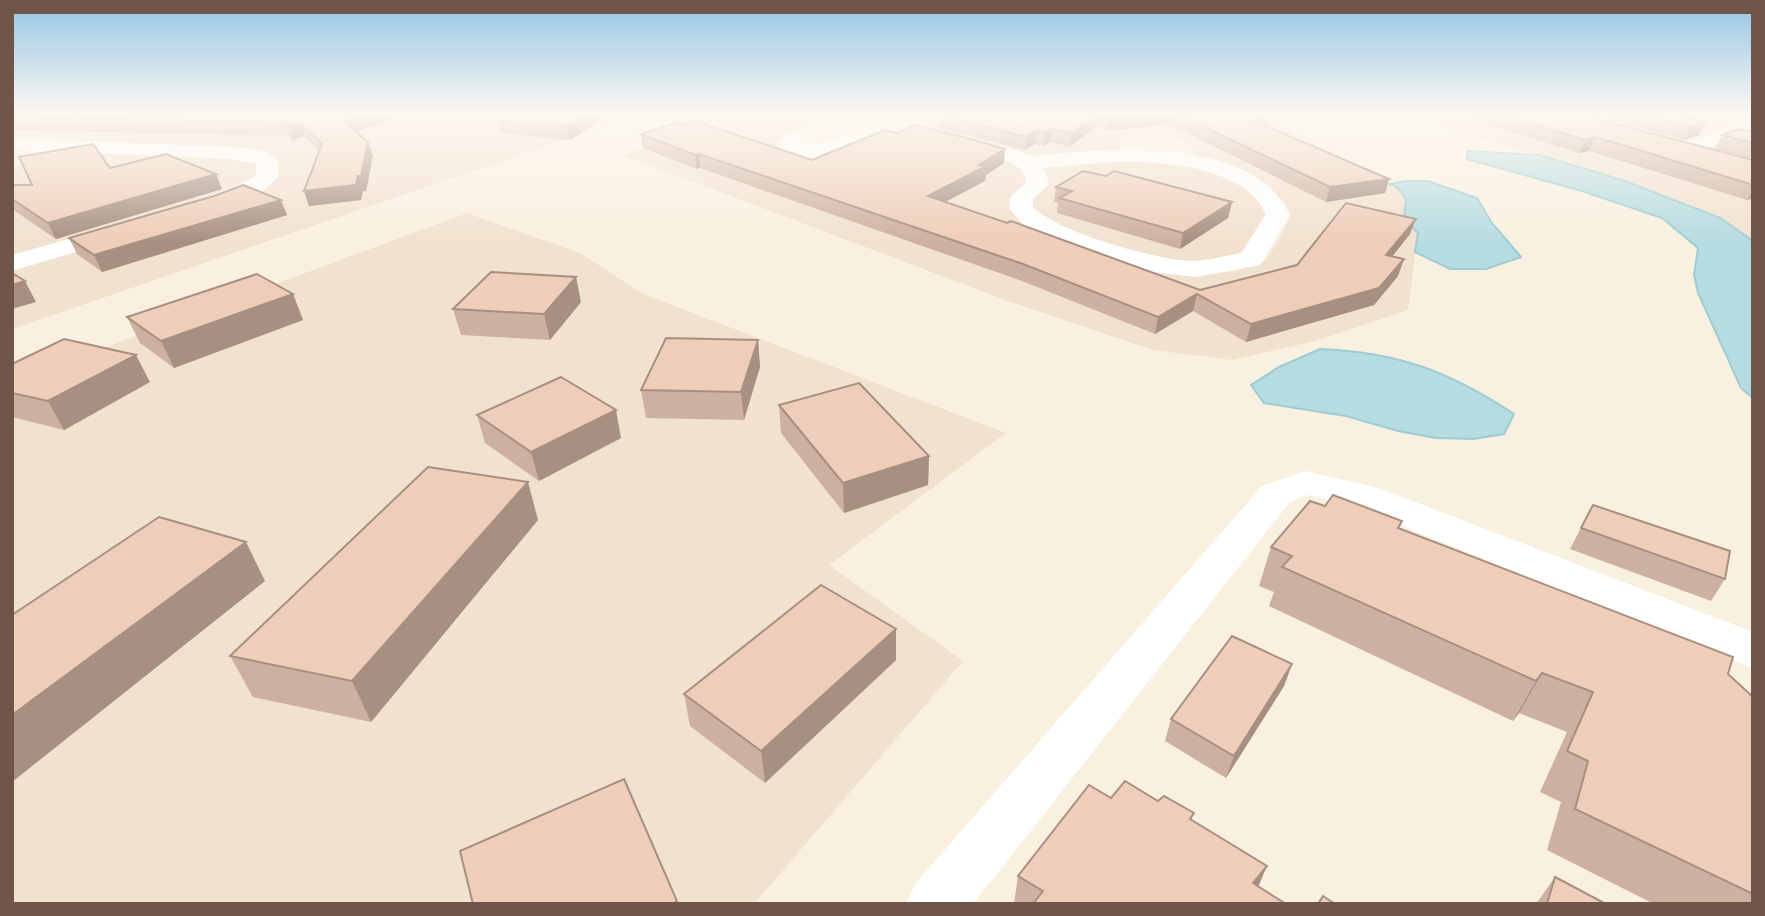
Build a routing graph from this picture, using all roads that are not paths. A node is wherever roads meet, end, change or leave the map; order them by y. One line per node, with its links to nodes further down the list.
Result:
1 (29, 157): 9 (street)
2 (256, 157): 10 (street)
3 (1014, 157): 8 (street)
4 (1097, 157): 8 (street)
5 (1158, 157): 8 (street)
6 (1709, 157): 7 (street)
7 (1718, 159)
8 (1028, 163)
9 (12, 164)
10 (186, 212)
11 (146, 224): 12 (street)
12 (12, 264)
13 (1753, 651): 14 (street)
14 (936, 904)

